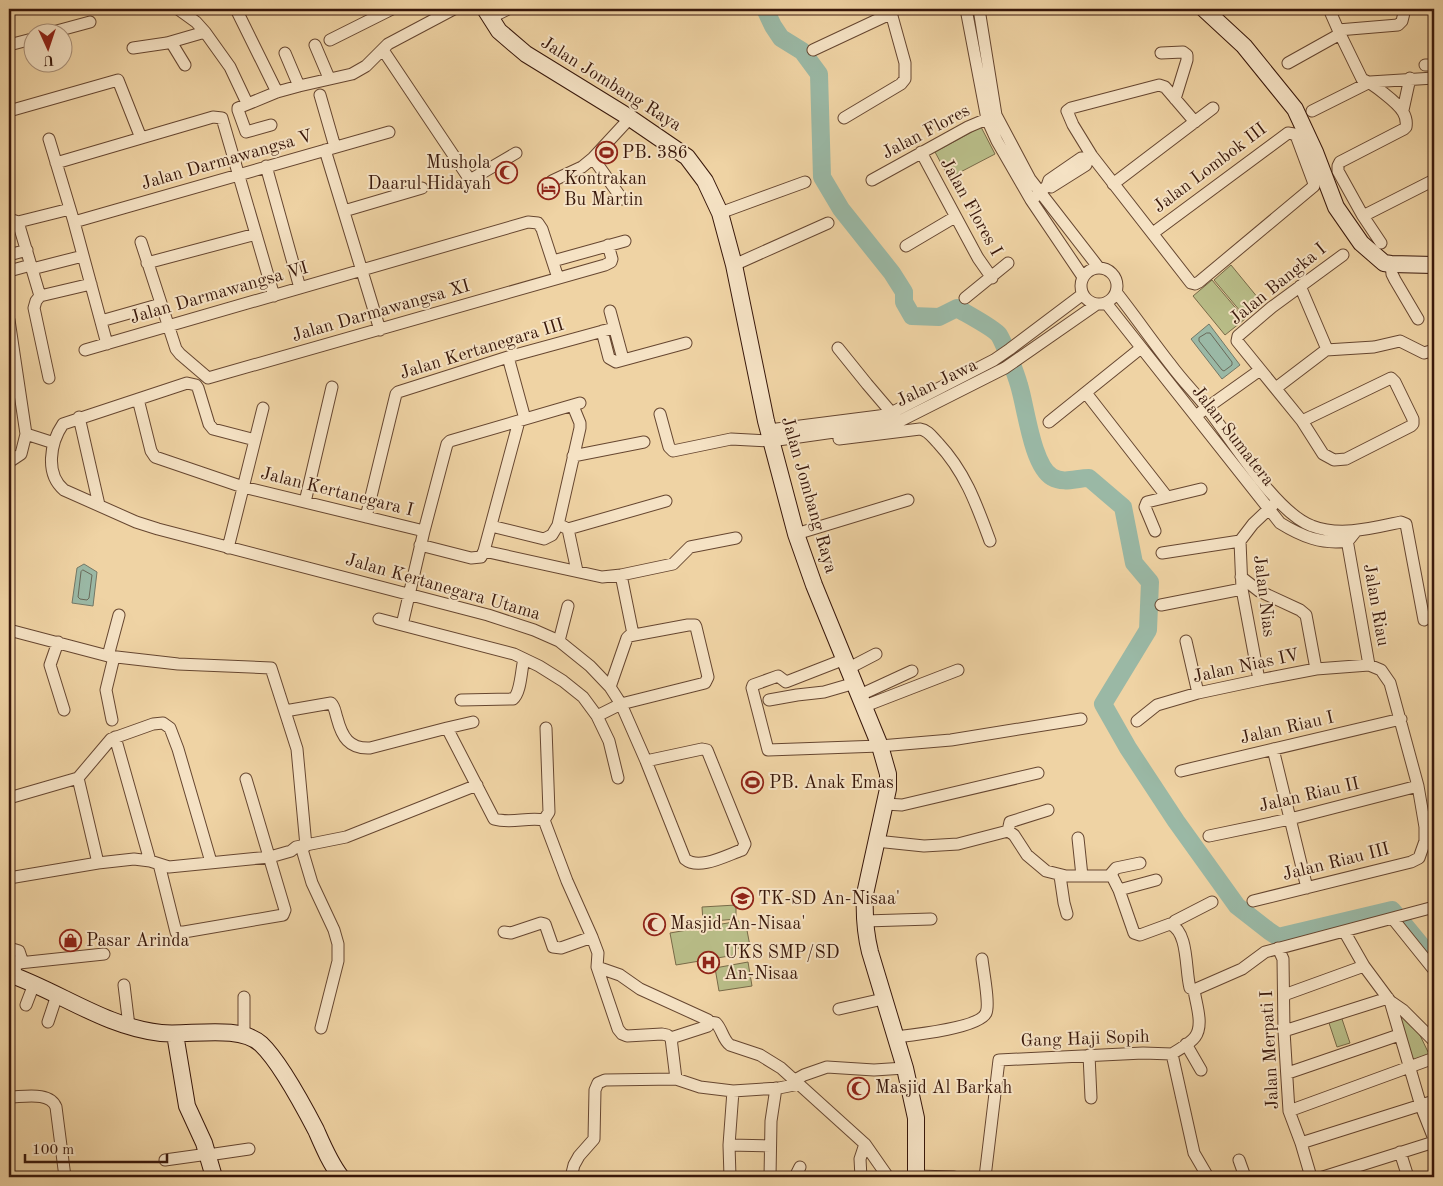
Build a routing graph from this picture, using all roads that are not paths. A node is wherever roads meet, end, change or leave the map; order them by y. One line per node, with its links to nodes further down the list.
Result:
1 (178, 9): 15 (street)
2 (236, 9): 36 (street)
3 (392, 9): 19 (street)
4 (454, 9): 25 (street)
5 (508, 9): 12 (street)
6 (966, 9): 44 (street)
7 (978, 9): 44 (street)
8 (1204, 9): 90 (main road)
9 (1329, 9): 16 (street)
10 (1404, 9): 16 (street)
11 (891, 11): 26 (street); 46 (street)
12 (487, 13): 45 (main road, Jalan Jombang Raya)
13 (90, 22): 14 (street)
14 (72, 27)
15 (205, 32): 21 (street); 39 (street)
16 (1339, 32): 29 (street); 34 (street)
17 (9, 37): 18 (street)
18 (22, 39)
19 (330, 40)
20 (22, 42): 23 (street)
21 (171, 42): 24 (street); 30 (street)
22 (315, 45): 31 (street)
23 (9, 46)
24 (133, 48)
25 (383, 50): 31 (street); 54 (street)
26 (813, 50)
27 (285, 53): 35 (street)
28 (1161, 53): 38 (street)
29 (1288, 63)
30 (185, 64)
31 (329, 78): 35 (street)
32 (1410, 78): 33 (street); 34 (street); 41 (street)
33 (1434, 78)
34 (1370, 82): 41 (street); 43 (street)
35 (299, 86): 36 (street)
36 (277, 92): 39 (street)
37 (320, 95): 52 (street)
38 (1175, 99): 47 (street); 55 (street)
39 (247, 103): 48 (street)
40 (1214, 108): 47 (street)
41 (1403, 110): 71 (street)
42 (9, 111): 50 (street)
43 (1312, 111)
44 (992, 117): 53 (street, Jalan Flores); 66 (street)
45 (630, 118): 56 (street); 70 (main road, Jalan Jombang Raya)
46 (844, 118)
47 (1194, 122): 64 (street)
48 (271, 125)
49 (389, 132): 52 (street, Jalan Darmawangsa V)
50 (141, 138): 57 (street); 59 (street)
51 (49, 139): 57 (street)
52 (330, 148): 58 (street, Jalan Darmawangsa V); 69 (street)
53 (921, 152): 60 (street, Jalan Flores); 72 (street, Jalan Flores I)
54 (516, 153)
55 (1090, 157): 64 (street); 66 (street)
56 (593, 158): 62 (street); 67 (street)
57 (56, 163): 68 (street)
58 (266, 166): 59 (street, Jalan Darmawangsa V); 102 (street)
59 (239, 174): 74 (street, Jalan Darmawangsa V); 77 (street)
60 (872, 180)
61 (1434, 180): 71 (street)
62 (552, 181)
63 (805, 182): 70 (street)
64 (1113, 184): 76 (street)
65 (422, 188): 69 (street)
66 (1039, 193): 94 (street); 97 (street)
67 (622, 199)
68 (70, 209): 73 (street); 74 (street)
69 (344, 210): 96 (street)
70 (720, 213): 91 (main road, Jalan Jombang Raya)
71 (1363, 216): 80 (street)
72 (955, 217): 82 (street); 99 (street, Jalan Flores I)
73 (14, 220): 83 (street)
74 (74, 222): 86 (street)
75 (828, 223): 91 (street)
76 (1153, 233): 76 (street, Jalan Lombok III)
77 (256, 234): 88 (street); 106 (street)
78 (625, 241): 81 (street)
79 (141, 242): 88 (street)
80 (1381, 243)
81 (608, 245): 87 (street); 98 (street, Jalan Darmawangsa XI)
82 (906, 246)
83 (27, 250): 84 (street); 93 (street)
84 (9, 255)
85 (1343, 255): 101 (street, Jalan Bangka I)
86 (83, 256): 93 (street); 100 (street)
87 (553, 261): 96 (street, Jalan Darmawangsa VI); 98 (street)
88 (147, 263): 109 (street)
89 (1008, 263): 99 (street, Jalan Flores I)
90 (1391, 264): 92 (main road); 111 (street)
91 (734, 265): 146 (main road, Jalan Jombang Raya)
92 (1434, 265)
93 (31, 267): 95 (street); 105 (street)
94 (1098, 268): 97 (street); 103 (street)
95 (9, 271)
96 (362, 271): 102 (street, Jalan Darmawangsa VI); 116 (street)
97 (1083, 277): 104 (street)
98 (558, 278): 116 (street, Jalan Darmawangsa XI)
99 (992, 278): 107 (street, Jalan Flores I)
100 (91, 284): 105 (street); 113 (street)
101 (1300, 286): 123 (street); 129 (street, Jalan Bangka I)
102 (300, 288): 106 (street, Jalan Darmawangsa VI)
103 (1116, 292): 108 (street); 136 (street, Jalan Sumatera)
104 (1083, 294): 108 (street); 127 (street, Jalan Jawa)
105 (40, 296): 130 (street)
106 (274, 296): 114 (street, Jalan Darmawangsa VI)
107 (965, 298)
108 (1101, 303): 121 (street, Jalan Sumatera); 128 (street, Jalan Jawa)
109 (161, 304): 113 (street, Jalan Darmawangsa VI); 114 (street)
110 (610, 311): 115 (street)
111 (1418, 319)
112 (9, 320): 144 (street)
113 (101, 320): 119 (street)
114 (168, 326): 116 (street, Jalan Darmawangsa XI); 119 (street, Jalan Darmawangsa VI)
115 (614, 328): 117 (street, Jalan Kertanegara III); 126 (street)
116 (380, 330)
117 (602, 331): 125 (street, Jalan Kertanegara III); 126 (street)
118 (686, 343): 126 (street)
119 (107, 344): 122 (street, Jalan Darmawangsa VI)
120 (838, 348): 140 (street)
121 (1141, 348): 133 (street); 138 (street, Jalan Sumatera)
122 (85, 350)
123 (1326, 350): 124 (street); 132 (street)
124 (1434, 350)
125 (508, 357): 141 (street); 160 (street, Jalan Kertanegara III)
126 (623, 359)
127 (993, 360): 128 (street); 140 (street, Jalan Jawa)
128 (1001, 370): 140 (street, Jalan Jawa)
129 (1260, 370): 132 (street); 136 (street)
130 (49, 378)
131 (332, 387): 157 (street)
132 (1276, 388): 142 (street)
133 (1086, 393): 143 (street); 153 (street)
134 (138, 399): 139 (street, Jalan Kertanegara I); 145 (street, Jalan Kertanegara I); 151 (street, Jalan Kertanegara I)
135 (263, 408): 145 (street, Jalan Kertanegara I)
136 (1207, 408): 138 (street); 156 (street, Jalan Sumatera)
137 (660, 414): 146 (street)
138 (1196, 416): 159 (street, Jalan Sumatera)
139 (79, 417): 148 (street); 158 (street)
140 (896, 417): 146 (street, Jalan Jawa)
141 (522, 420): 149 (street); 161 (street); 163 (street)
142 (1302, 421): 142 (street)
143 (1049, 422)
144 (25, 437): 148 (street); 150 (street)
145 (255, 440): 151 (street, Jalan Kertanegara I)
146 (771, 440): 165 (main road, Jalan Jombang Raya); 168 (street)
147 (644, 442): 149 (street)
148 (53, 446): 158 (street, Jalan Kertanegara Utama)
149 (573, 456): 162 (street)
150 (9, 462)
151 (243, 487): 157 (street, Jalan Kertanegara I); 171 (street)
152 (1201, 489): 153 (street)
153 (1167, 497): 164 (street)
154 (666, 500): 162 (street)
155 (908, 500): 165 (street)
156 (1278, 501): 159 (street, Jalan Nias); 166 (street, Jalan Sumatera)
157 (305, 502): 160 (street, Jalan Kertanegara I)
158 (99, 505): 171 (street, Jalan Kertanegara Utama)
159 (1269, 509): 166 (street, Jalan Sumatera); 169 (street, Jalan Nias)
160 (366, 517): 163 (street, Jalan Kertanegara I)
161 (491, 526): 162 (street); 172 (street)
162 (563, 527): 174 (street)
163 (424, 531): 170 (street)
164 (1155, 531)
165 (796, 534): 199 (main road, Jalan Jombang Raya)
166 (1350, 534): 183 (street, Jalan Sumatera); 193 (street, Jalan Riau)
167 (736, 538): 175 (street)
168 (990, 541)
169 (1240, 541): 173 (street); 176 (street, Jalan Nias)
170 (420, 545): 172 (street); 178 (street)
171 (228, 548): 178 (street, Jalan Kertanegara Utama)
172 (484, 551): 174 (street)
173 (1162, 553)
174 (577, 571): 175 (street)
175 (621, 575): 186 (street)
176 (1241, 577): 177 (street, Jalan Nias); 194 (street)
177 (1242, 590): 179 (street); 198 (street, Jalan Nias)
178 (409, 593): 184 (street); 187 (street, Jalan Kertanegara Utama)
179 (1161, 605)
180 (568, 606): 187 (street)
181 (119, 616): 191 (street)
182 (379, 619): 184 (street)
183 (1424, 620)
184 (402, 624): 192 (street)
185 (9, 630): 189 (street)
186 (633, 634): 200 (street); 205 (street)
187 (559, 641): 200 (street, Jalan Kertanegara Utama)
188 (1186, 641): 202 (street)
189 (58, 642): 191 (street); 206 (street)
190 (876, 654): 199 (street)
191 (111, 657): 207 (street); 211 (street)
192 (524, 659): 203 (street); 208 (street)
193 (1369, 666): 194 (street, Jalan Nias IV); 210 (street, Jalan Riau)
194 (1316, 669): 198 (street, Jalan Nias IV)
195 (958, 670): 199 (street)
196 (912, 671): 199 (street)
197 (801, 676): 199 (street); 201 (street); 217 (street)
198 (1259, 680): 202 (street, Jalan Nias IV)
199 (855, 682): 201 (street); 217 (main road, Jalan Jombang Raya)
200 (610, 687): 205 (street, Jalan Kertanegara Utama)
201 (808, 693): 204 (street)
202 (1198, 693): 212 (street, Jalan Nias IV)
203 (461, 700)
204 (769, 700)
205 (620, 704): 208 (street); 219 (street, Jalan Kertanegara Utama)
206 (64, 710)
207 (285, 711): 214 (street); 236 (street)
208 (597, 716): 224 (street)
209 (1081, 719): 217 (street)
210 (1401, 719): 218 (street, Jalan Riau I); 226 (street, Jalan Riau)
211 (112, 720)
212 (1137, 721)
213 (473, 722): 214 (street)
214 (447, 728): 225 (street)
215 (546, 728): 231 (street)
216 (115, 737): 222 (street); 239 (street); 240 (street)
217 (880, 746): 228 (main road, Jalan Jombang Raya)
218 (1273, 749): 220 (street, Jalan Riau I); 230 (street)
219 (646, 761): 219 (street, Jalan Kertanegara Utama)
220 (1181, 771)
221 (1038, 773): 228 (street)
222 (78, 778): 227 (street); 241 (street)
223 (246, 778): 238 (street)
224 (618, 778)
225 (477, 785): 231 (street); 236 (street)
226 (1418, 786): 230 (street, Jalan Riau II); 237 (street, Jalan Riau)
227 (9, 798)
228 (885, 804): 235 (main road, Jalan Jombang Raya)
229 (1048, 810): 232 (street)
230 (1290, 819): 233 (street, Jalan Riau II); 248 (street)
231 (544, 820): 260 (street)
232 (1008, 831): 235 (street); 244 (street)
233 (1209, 836)
234 (1078, 838): 245 (street)
235 (876, 841): 256 (main road, Jalan Jombang Raya)
236 (304, 846): 238 (street); 282 (street)
237 (1422, 851): 248 (street, Jalan Riau III)
238 (270, 857): 239 (street); 240 (street)
239 (155, 862): 240 (street); 241 (street)
240 (211, 862)
241 (98, 863): 246 (street)
242 (1140, 863): 243 (street)
243 (1110, 875): 245 (street); 249 (street)
244 (1060, 876): 245 (street); 253 (street)
245 (1082, 876)
246 (9, 878)
247 (1156, 880): 249 (street)
248 (1307, 888): 250 (street, Jalan Riau III)
249 (1119, 890): 257 (street)
250 (1254, 901)
251 (1212, 902): 257 (street)
252 (1434, 907): 254 (street)
253 (1067, 914)
254 (1395, 918): 258 (street); 267 (street)
255 (931, 919): 256 (street)
256 (865, 921): 275 (main road, Jalan Jombang Raya)
257 (1172, 925): 271 (street)
258 (1344, 931): 262 (street); 265 (street)
259 (504, 932): 260 (street)
260 (592, 937): 266 (street)
261 (9, 948): 268 (street)
262 (1278, 948): 271 (street); 273 (street, Jalan Merpati I)
263 (104, 954): 268 (street)
264 (982, 959): 287 (street)
265 (1364, 966): 273 (street); 276 (street)
266 (597, 967): 280 (street); 288 (street)
267 (1434, 970)
268 (13, 971): 269 (main road)
269 (34, 984): 272 (main road); 277 (street)
270 (124, 985): 281 (street)
271 (1194, 990): 290 (street)
272 (57, 995): 279 (street); 281 (main road)
273 (1284, 995): 283 (street, Jalan Merpati I)
274 (244, 997): 285 (street)
275 (883, 999): 278 (street); 287 (main road, Jalan Jombang Raya)
276 (1389, 999): 283 (street); 286 (street); 289 (street)
277 (26, 1005)
278 (839, 1009)
279 (48, 1022)
280 (709, 1022): 288 (street); 299 (street)
281 (129, 1026): 284 (main road)
282 (321, 1028)
283 (1284, 1031): 297 (street, Jalan Merpati I)
284 (175, 1034): 285 (main road); 314 (main road)
285 (244, 1034): 319 (main road)
286 (1399, 1035): 295 (street); 297 (street)
287 (895, 1037): 294 (main road, Jalan Jombang Raya)
288 (672, 1038): 298 (street)
289 (1434, 1041)
290 (1186, 1044): 291 (street); 296 (street)
291 (1172, 1054): 292 (street, Gang Haji Sopih); 328 (street)
292 (1089, 1055): 303 (street); 327 (street, Gang Haji Sopih)
293 (1434, 1058): 295 (street)
294 (905, 1068): 299 (street); 325 (main road, Jalan Jombang Raya)
295 (1410, 1068): 305 (street); 306 (street)
296 (1201, 1070)
297 (1288, 1073): 306 (street, Jalan Merpati I)
298 (676, 1079): 301 (street); 320 (street)
299 (797, 1082): 300 (street); 309 (street)
300 (776, 1088): 301 (street); 311 (street)
301 (733, 1092): 310 (street)
302 (9, 1097): 317 (street)
303 (1091, 1098)
304 (1434, 1101): 305 (street)
305 (1421, 1106): 307 (street); 308 (street)
306 (1289, 1111): 308 (street, Jalan Merpati I)
307 (1434, 1140): 313 (street)
308 (1301, 1142): 330 (street, Jalan Merpati I)
309 (865, 1144): 323 (street); 324 (street)
310 (729, 1145): 311 (street); 321 (street)
311 (770, 1146): 322 (street)
312 (249, 1149): 314 (street)
313 (1400, 1152): 331 (street); 332 (street)
314 (208, 1155): 315 (street); 318 (main road)
315 (165, 1160)
316 (1239, 1160): 329 (street)
317 (65, 1177)
318 (214, 1177)
319 (341, 1177)
320 (572, 1177)
321 (730, 1177)
322 (770, 1177)
323 (862, 1177)
324 (888, 1177)
325 (916, 1177): 326 (street)
326 (954, 1177)
327 (985, 1177)
328 (1208, 1177)
329 (1243, 1177)
330 (1311, 1177)
331 (1323, 1177)
332 (1408, 1177)

